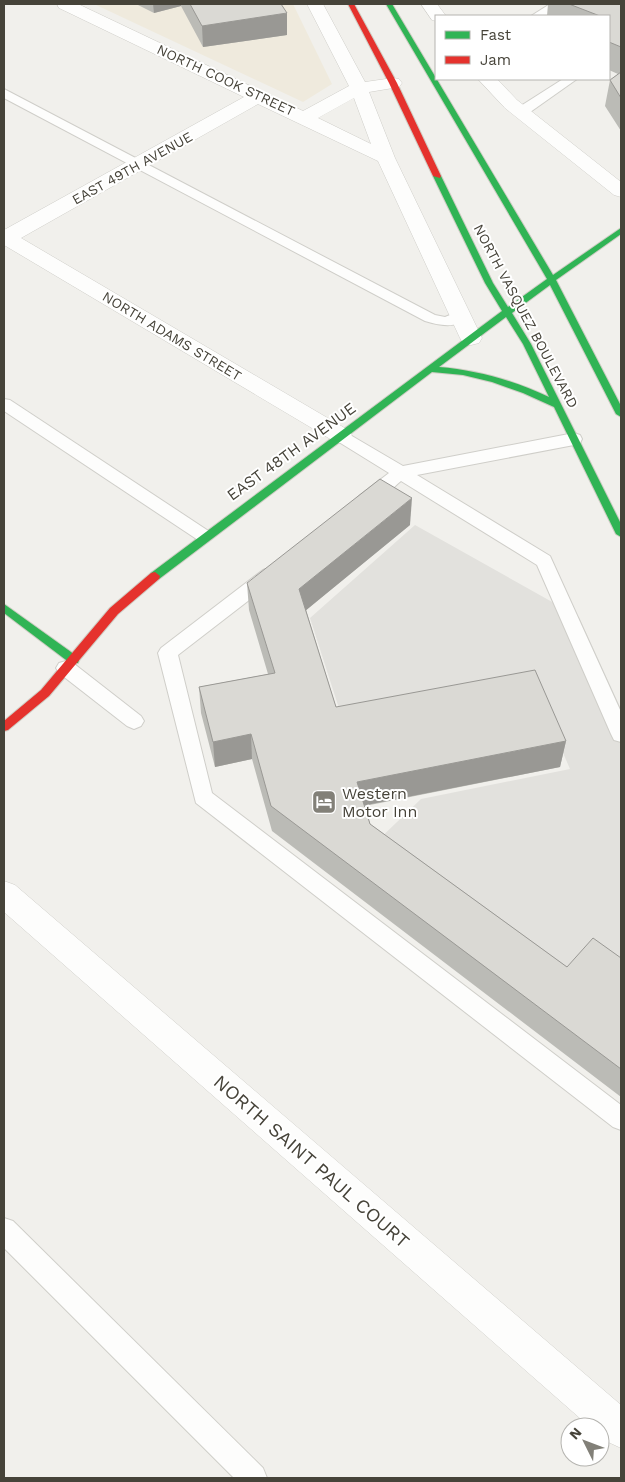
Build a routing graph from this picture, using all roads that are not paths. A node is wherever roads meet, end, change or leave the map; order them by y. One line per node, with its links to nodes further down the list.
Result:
1 (64, 4): 14 (street, NORTH COOK STREET)
2 (315, 4): 12 (street)
3 (351, 4): 11 (main road, NORTH VASQUEZ BOULEVARD)
4 (389, 4): 22 (main road)
5 (429, 4): 7 (street)
6 (558, 4): 8 (lane)
7 (437, 15)
8 (540, 15)
9 (488, 80): 15 (street)
10 (570, 80): 15 (lane)
11 (393, 83): 12 (street); 23 (main road, NORTH VASQUEZ BOULEVARD)
12 (360, 88): 16 (street); 17 (street)
13 (4, 93): 18 (lane)
14 (259, 96): 16 (street, NORTH COOK STREET); 18 (street, EAST 49TH AVENUE)
15 (521, 112): 19 (street)
16 (305, 118): 17 (street, NORTH COOK STREET)
17 (386, 158): 24 (street)
18 (140, 163): 21 (street, EAST 49TH AVENUE); 24 (lane)
19 (621, 191)
20 (618, 236): 22 (main road, EAST 48TH AVENUE)
21 (4, 237): 30 (street, NORTH ADAMS STREET)
22 (552, 280): 23 (main road, EAST 48TH AVENUE); 29 (main road)
23 (507, 312): 25 (main road, EAST 48TH AVENUE); 28 (main road, NORTH VASQUEZ BOULEVARD)
24 (460, 316): 25 (street)
25 (471, 338): 26 (main road, EAST 48TH AVENUE)
26 (429, 370): 28 (main road); 30 (main road, EAST 48TH AVENUE)
27 (4, 404): 35 (lane)
28 (557, 405): 31 (main road, NORTH VASQUEZ BOULEVARD)
29 (621, 414)
30 (340, 435): 32 (lane); 35 (main road, EAST 48TH AVENUE)
31 (574, 439): 32 (lane); 34 (main road, NORTH VASQUEZ BOULEVARD)
32 (401, 472): 33 (lane); 41 (lane)
33 (346, 515)
34 (621, 534)
35 (204, 536): 38 (main road, EAST 48TH AVENUE)
36 (284, 563): 43 (lane)
37 (4, 608): 38 (main road)
38 (70, 664): 39 (lane); 40 (main road, EAST 48TH AVENUE)
39 (134, 721)
40 (4, 727)
41 (621, 734)
42 (4, 894): 45 (street, NORTH SAINT PAUL COURT)
43 (621, 1118)
44 (4, 1230): 46 (lane)
45 (621, 1428)
46 (253, 1478)

